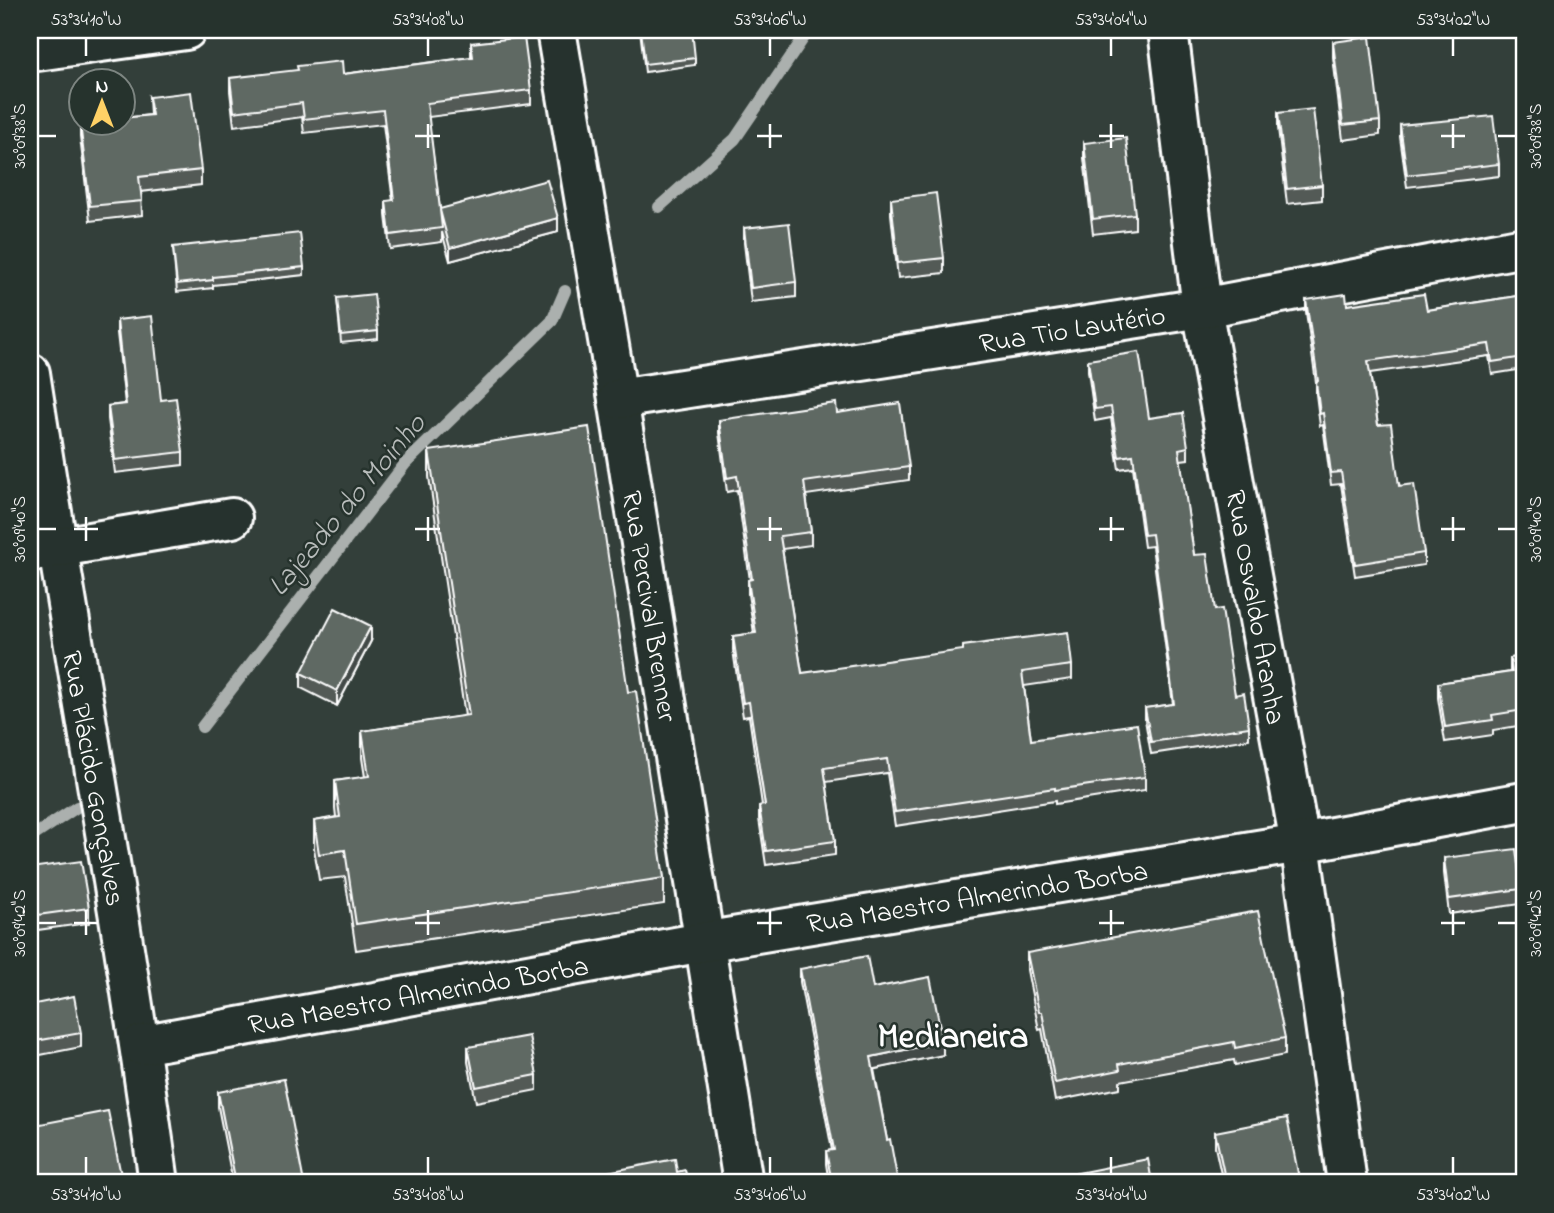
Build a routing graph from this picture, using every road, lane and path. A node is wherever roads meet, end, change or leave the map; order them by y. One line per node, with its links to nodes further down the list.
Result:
1 (186, 30): 4 (street)
2 (556, 30): 8 (street, Rua Percival Brenner)
3 (1168, 30): 6 (street, Rua Osvaldo Aranha)
4 (30, 52)
5 (1524, 247): 6 (street, Rua Tio Lautério)
6 (1202, 308): 8 (street, Rua Tio Lautério); 12 (street, Rua Osvaldo Aranha)
7 (30, 373): 10 (street, Rua Plácido Gonçalves)
8 (618, 399): 13 (street, Rua Percival Brenner)
9 (232, 518): 10 (street)
10 (43, 550): 14 (street, Rua Plácido Gonçalves)
11 (1524, 802): 12 (street, Rua Maestro Almerindo Borba)
12 (1300, 843): 13 (street, Rua Maestro Almerindo Borba); 17 (street, Rua Osvaldo Aranha)
13 (703, 942): 14 (street, Rua Maestro Almerindo Borba); 16 (street, Rua Percival Brenner)
14 (140, 1045): 15 (street, Rua Plácido Gonçalves)
15 (159, 1183)
16 (743, 1183)
17 (1347, 1183)

